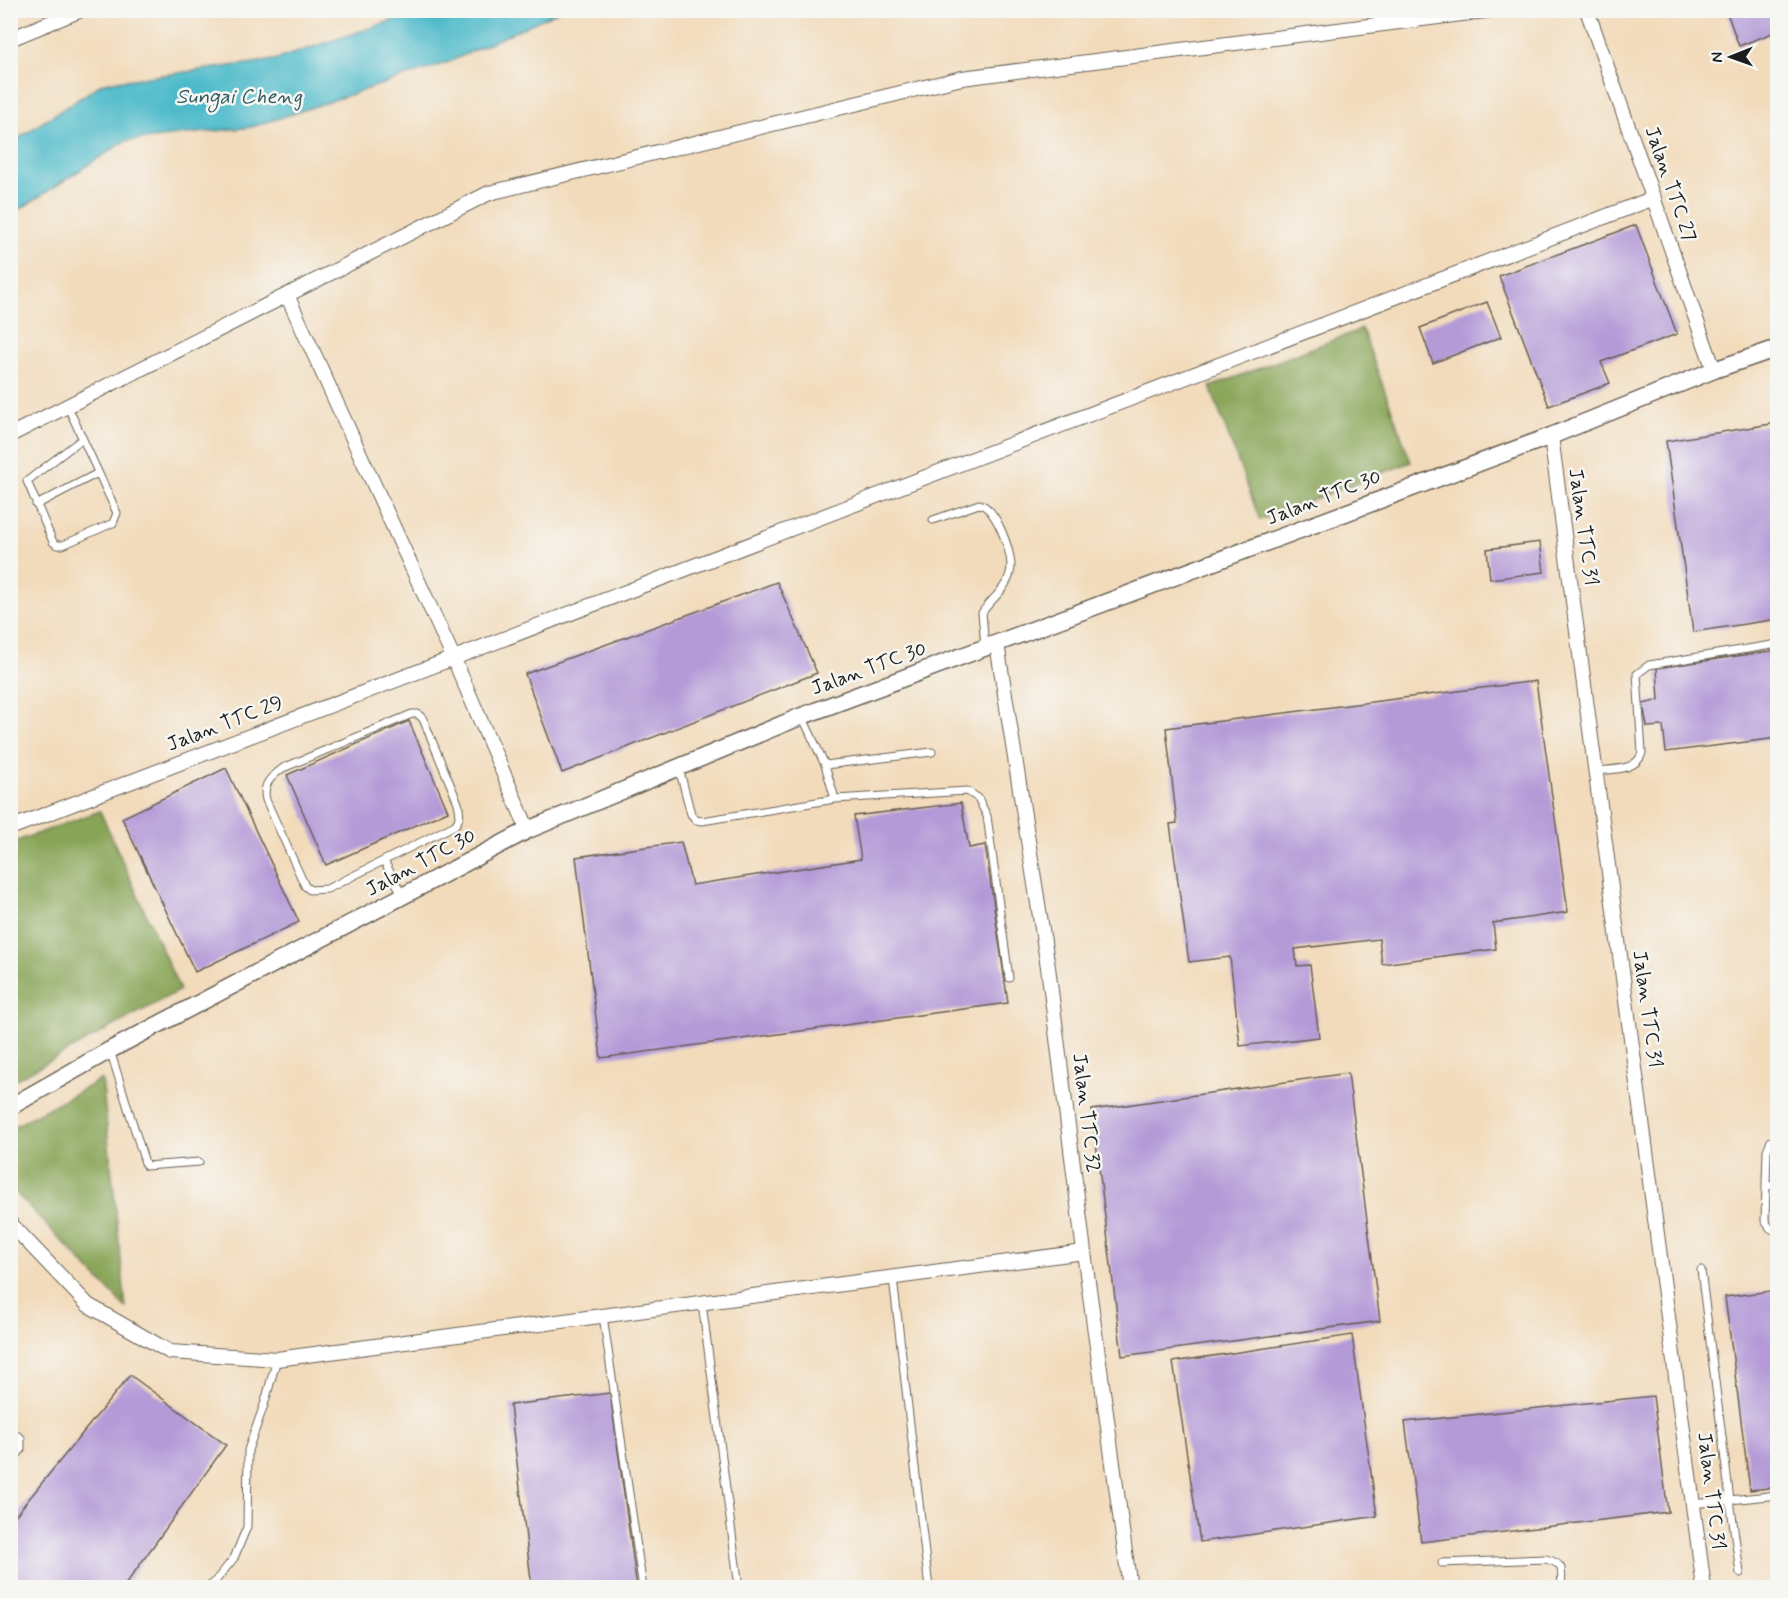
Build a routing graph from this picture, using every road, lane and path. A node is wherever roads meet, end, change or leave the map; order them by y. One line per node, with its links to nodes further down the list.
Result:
1 (81, 10): 4 (street)
2 (1493, 10): 6 (street)
3 (1587, 10): 5 (street, Jalan TTC 27)
4 (10, 39)
5 (1654, 198): 8 (street, Jalan TTC 27); 18 (street, Jalan TTC 29)
6 (287, 295): 9 (street); 18 (street)
7 (1778, 348): 8 (street, Jalan TTC 30)
8 (1714, 370): 11 (street, Jalan TTC 30)
9 (68, 407): 10 (street); 12 (lane)
10 (10, 435)
11 (1551, 436): 17 (street, Jalan TTC 30); 23 (street, Jalan TTC 31)
12 (82, 439): 13 (lane); 14 (lane)
13 (98, 473): 14 (lane); 14 (lane)
14 (36, 505)
15 (933, 520): 17 (lane)
16 (1778, 644): 23 (lane)
17 (991, 646): 19 (street, Jalan TTC 30); 38 (street, Jalan TTC 32)
18 (453, 657): 25 (street, Jalan TTC 29); 26 (street)
19 (802, 716): 21 (lane); 22 (street, Jalan TTC 30)
20 (932, 752): 21 (lane)
21 (825, 765): 24 (lane)
22 (679, 767): 24 (lane); 26 (street, Jalan TTC 30)
23 (1596, 771): 48 (street, Jalan TTC 31)
24 (835, 799): 29 (lane)
25 (10, 828)
26 (528, 830): 28 (street, Jalan TTC 30)
27 (384, 861): 27 (lane); 28 (lane)
28 (403, 896): 30 (street, Jalan TTC 30)
29 (1009, 978)
30 (110, 1050): 31 (street, Jalan TTC 30); 33 (lane)
31 (10, 1107)
32 (1778, 1139): 35 (lane)
33 (199, 1162)
34 (1778, 1185): 35 (lane)
35 (1766, 1186): 37 (lane)
36 (10, 1223): 43 (street)
37 (1778, 1232)
38 (1084, 1251): 40 (street); 55 (street, Jalan TTC 32)
39 (1701, 1270): 47 (lane)
40 (893, 1278): 41 (street); 54 (lane)
41 (702, 1303): 42 (street); 53 (lane)
42 (603, 1316): 43 (street); 52 (lane)
43 (277, 1359): 51 (lane)
44 (10, 1431): 45 (lane)
45 (10, 1463)
46 (1778, 1495): 47 (lane)
47 (1730, 1500): 48 (lane); 50 (lane)
48 (1693, 1504): 58 (street, Jalan TTC 31)
49 (1442, 1563): 57 (lane)
50 (1740, 1573)
51 (205, 1587)
52 (643, 1587)
53 (739, 1587)
54 (929, 1587)
55 (1130, 1587): 56 (street)
56 (1137, 1587)
57 (1561, 1587)
58 (1704, 1587)

